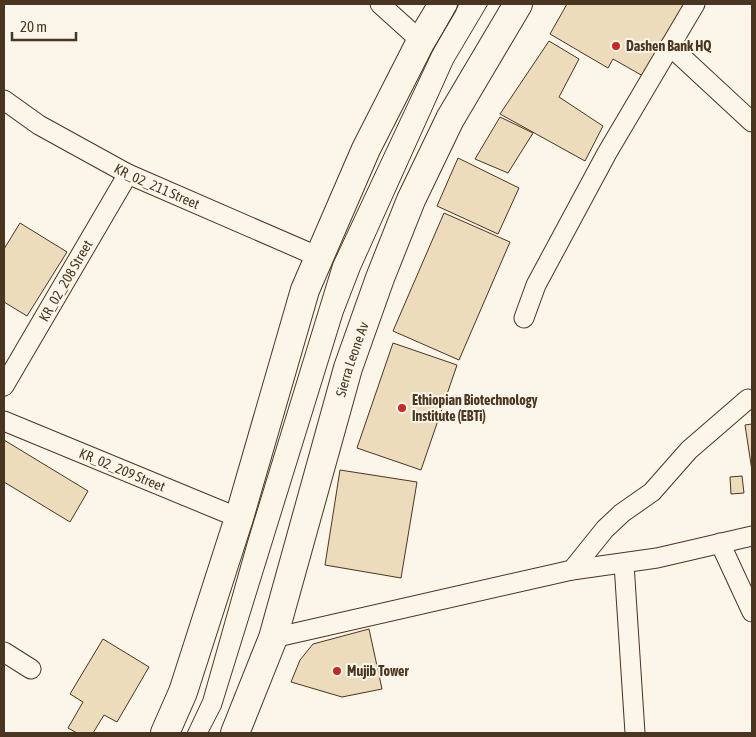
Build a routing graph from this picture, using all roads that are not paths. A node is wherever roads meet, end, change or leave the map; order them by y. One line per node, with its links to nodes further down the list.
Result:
1 (380, 4): 5 (street)
2 (443, 4): 5 (main road)
3 (518, 4): 21 (main road, Sierra Leone Av)
4 (695, 4): 6 (street)
5 (421, 41): 10 (main road)
6 (670, 46): 8 (street); 11 (street)
7 (4, 100): 9 (street, KR_02_211 Street)
8 (752, 122)
9 (128, 174): 10 (street, KR_02_211 Street); 12 (street, KR_02_208 Street)
10 (319, 257): 15 (main road)
11 (524, 318)
12 (4, 386)
13 (748, 399): 19 (street)
14 (4, 421): 15 (street, KR_02_209 Street)
15 (240, 518): 24 (main road)
16 (752, 536): 17 (street)
17 (720, 543): 18 (street); 20 (street)
18 (624, 564): 19 (street); 26 (street)
19 (572, 570): 21 (street)
20 (752, 612)
21 (273, 638): 25 (main road, Sierra Leone Av)
22 (4, 652): 23 (street)
23 (31, 669)
24 (165, 733)
25 (235, 733)
26 (635, 733)

